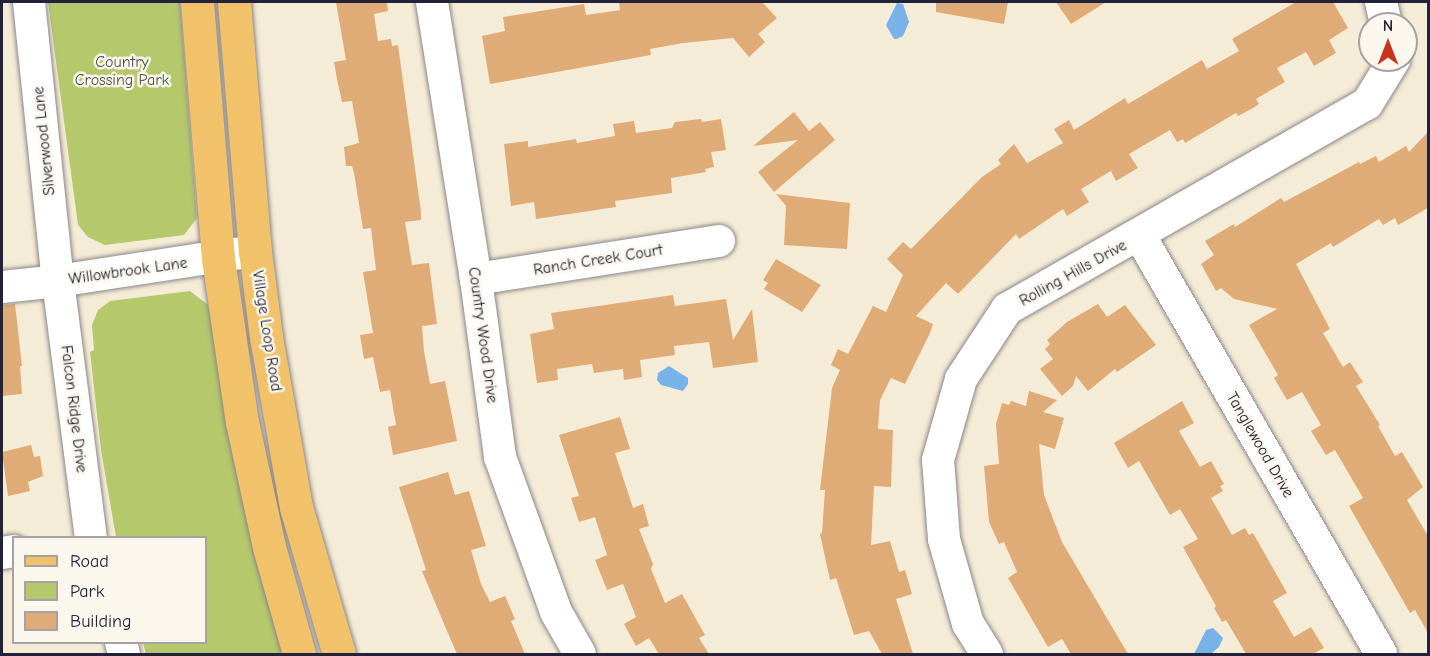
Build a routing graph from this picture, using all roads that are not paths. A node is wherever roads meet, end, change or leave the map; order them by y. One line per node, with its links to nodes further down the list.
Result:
1 (29, 2): 11 (street, Silverwood Lane)
2 (197, 2): 9 (main road)
3 (234, 2): 8 (main road, Village Loop Road)
4 (432, 2): 10 (street, Country Wood Drive)
5 (1387, 72): 6 (street, Rolling Hills Drive)
6 (1140, 236): 17 (street, Rolling Hills Drive); 18 (street, Tanglewood Drive)
7 (719, 241): 10 (street, Ranch Creek Court)
8 (255, 251): 9 (street, Willowbrook Lane); 15 (main road, Village Loop Road)
9 (218, 258): 11 (street, Willowbrook Lane); 14 (main road)
10 (476, 279): 16 (street, Country Wood Drive)
11 (58, 281): 12 (street, Willowbrook Lane); 13 (street, Falcon Ridge Drive)
12 (2, 287)
13 (86, 536)
14 (298, 654)
15 (339, 654)
16 (580, 654)
17 (987, 654)
18 (1381, 654)

